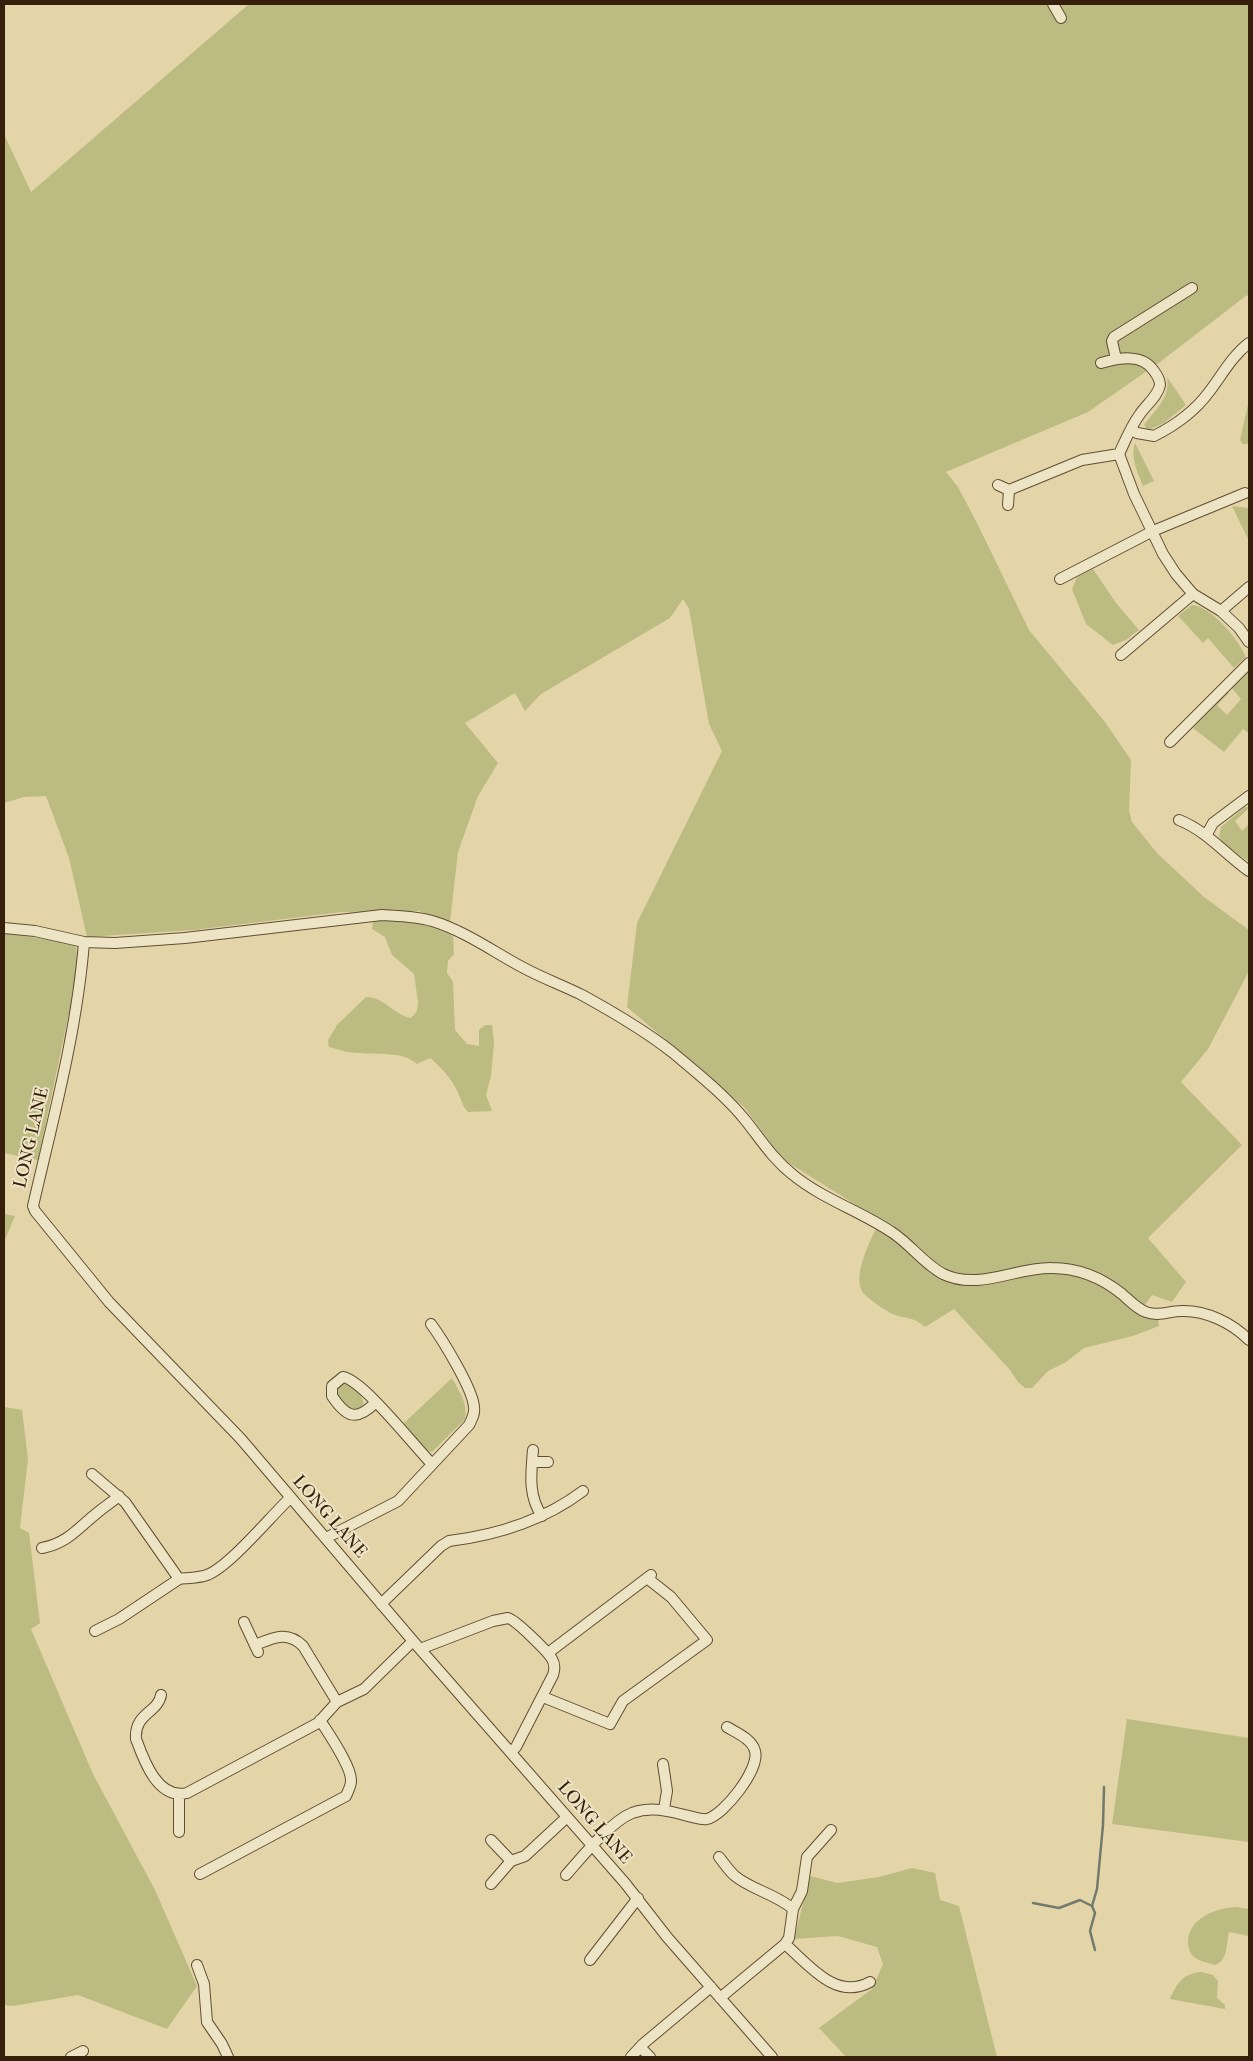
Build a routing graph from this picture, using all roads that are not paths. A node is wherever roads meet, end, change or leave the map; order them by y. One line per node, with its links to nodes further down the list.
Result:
1 (1053, 4): 2 (street)
2 (1061, 18)
3 (1192, 288): 5 (street)
4 (1249, 343): 7 (street)
5 (1116, 359): 6 (street); 7 (street)
6 (1102, 363)
7 (1131, 429): 8 (street)
8 (1119, 454): 10 (street); 13 (street)
9 (998, 485): 10 (street)
10 (1008, 490): 12 (street)
11 (1245, 493): 13 (street)
12 (1008, 505)
13 (1153, 531): 14 (street); 16 (street)
14 (1060, 579)
15 (1249, 588): 17 (street)
16 (1192, 594): 17 (street); 19 (street)
17 (1221, 611): 18 (street)
18 (1249, 642)
19 (1121, 655)
20 (1249, 663): 21 (street)
21 (1170, 742)
22 (1249, 796): 24 (street)
23 (1179, 820): 24 (street)
24 (1207, 834): 25 (street)
25 (1249, 871)
26 (4, 928): 27 (street)
27 (84, 942): 29 (street); 38 (street, LONG LANE)
28 (431, 1324): 34 (street)
29 (1249, 1340)
30 (375, 1403): 34 (street)
31 (532, 1450): 32 (street)
32 (532, 1462): 33 (street); 39 (street)
33 (548, 1462)
34 (432, 1464): 40 (street)
35 (92, 1474): 37 (street)
36 (583, 1491): 39 (street)
37 (119, 1496): 41 (street); 42 (street)
38 (290, 1498): 40 (street, LONG LANE); 42 (street)
39 (542, 1516): 43 (street)
40 (326, 1538): 43 (street, LONG LANE)
41 (42, 1548)
42 (180, 1579): 45 (street)
43 (381, 1604): 46 (street, LONG LANE)
44 (244, 1622): 51 (street)
45 (95, 1631)
46 (413, 1640): 47 (street, LONG LANE); 51 (street)
47 (420, 1649): 48 (street); 54 (street, LONG LANE)
48 (548, 1653): 50 (street); 50 (street)
49 (161, 1695): 56 (street)
50 (543, 1696): 54 (street)
51 (337, 1702): 52 (street)
52 (320, 1720): 56 (street); 65 (street)
53 (727, 1727): 57 (street)
54 (510, 1752): 58 (street, LONG LANE)
55 (663, 1764): 57 (street)
56 (180, 1795): 60 (street)
57 (664, 1809): 62 (street)
58 (567, 1817): 62 (street, LONG LANE); 64 (street)
59 (831, 1830): 69 (street)
60 (179, 1832)
61 (491, 1840): 64 (street)
62 (592, 1846): 66 (street); 68 (street, LONG LANE)
63 (719, 1857): 69 (street)
64 (510, 1860): 67 (street)
65 (200, 1874)
66 (566, 1875)
67 (490, 1884)
68 (638, 1898): 71 (street); 74 (street, LONG LANE)
69 (793, 1909): 70 (street)
70 (785, 1944): 73 (street); 75 (street)
71 (590, 1960)
72 (196, 1965): 79 (street)
73 (870, 1982)
74 (711, 1987): 75 (street, LONG LANE); 76 (street)
75 (720, 1998): 82 (street, LONG LANE)
76 (640, 2047): 80 (street); 81 (street)
77 (83, 2051): 78 (street)
78 (71, 2057)
79 (228, 2057)
80 (631, 2057)
81 (650, 2057)
82 (772, 2057)

